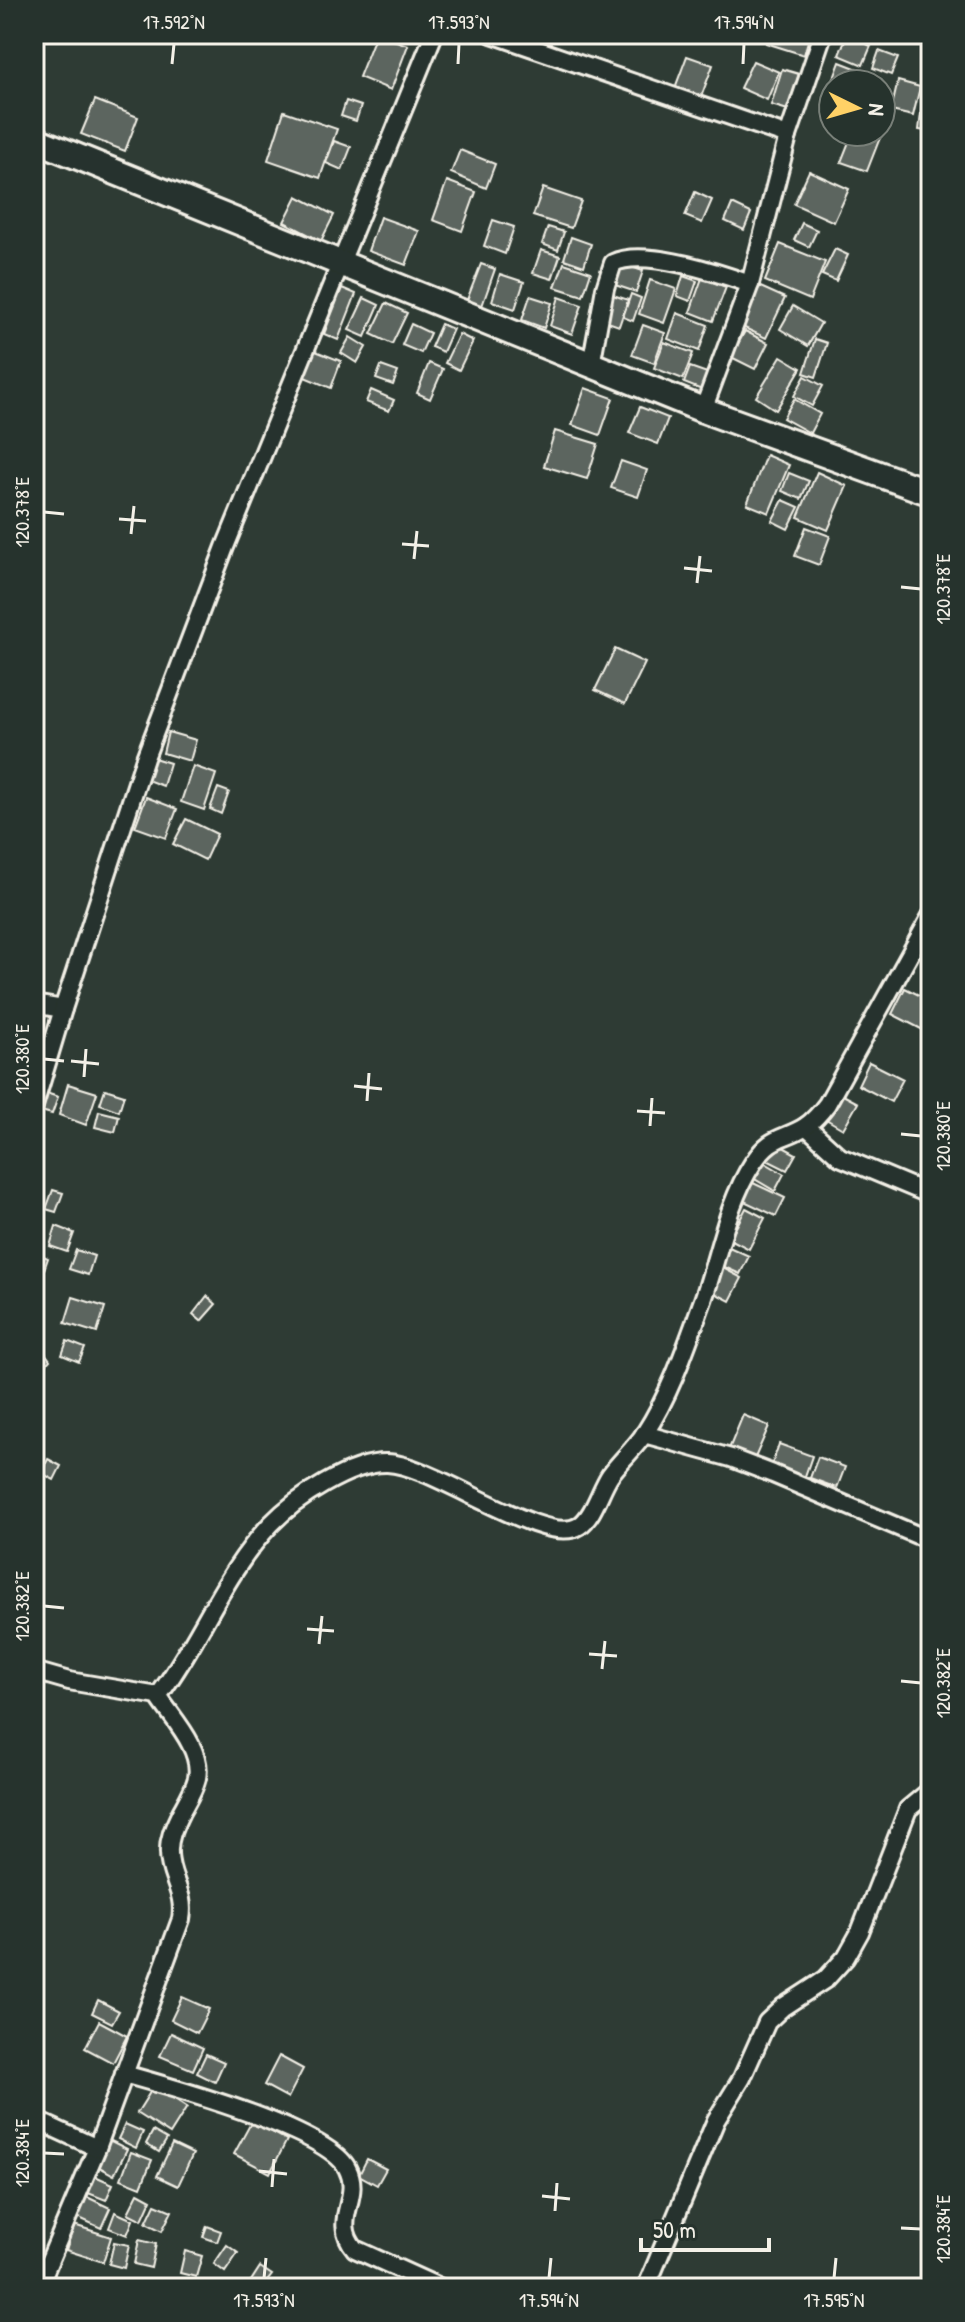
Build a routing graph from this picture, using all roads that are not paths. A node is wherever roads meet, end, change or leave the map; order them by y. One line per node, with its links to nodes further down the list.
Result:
1 (434, 34): 6 (street)
2 (492, 34): 4 (street)
3 (823, 34): 4 (street)
4 (788, 136): 7 (street)
5 (34, 139): 6 (street)
6 (342, 265): 8 (street); 13 (street)
7 (750, 284): 8 (street); 9 (street)
8 (591, 365): 9 (street)
9 (703, 410): 10 (street)
10 (931, 493)
11 (931, 916): 15 (street)
12 (34, 1004): 13 (street)
13 (63, 1009): 14 (street)
14 (34, 1106)
15 (806, 1126): 16 (street); 17 (street)
16 (931, 1195)
17 (644, 1434): 18 (street); 20 (street)
18 (931, 1541)
19 (34, 1671): 20 (street)
20 (158, 1696): 22 (street)
21 (931, 1790): 28 (street)
22 (124, 2074): 24 (street); 27 (street)
23 (34, 2119): 24 (street)
24 (97, 2148): 25 (street)
25 (40, 2265): 26 (street)
26 (38, 2288)
27 (441, 2288)
28 (646, 2288)

